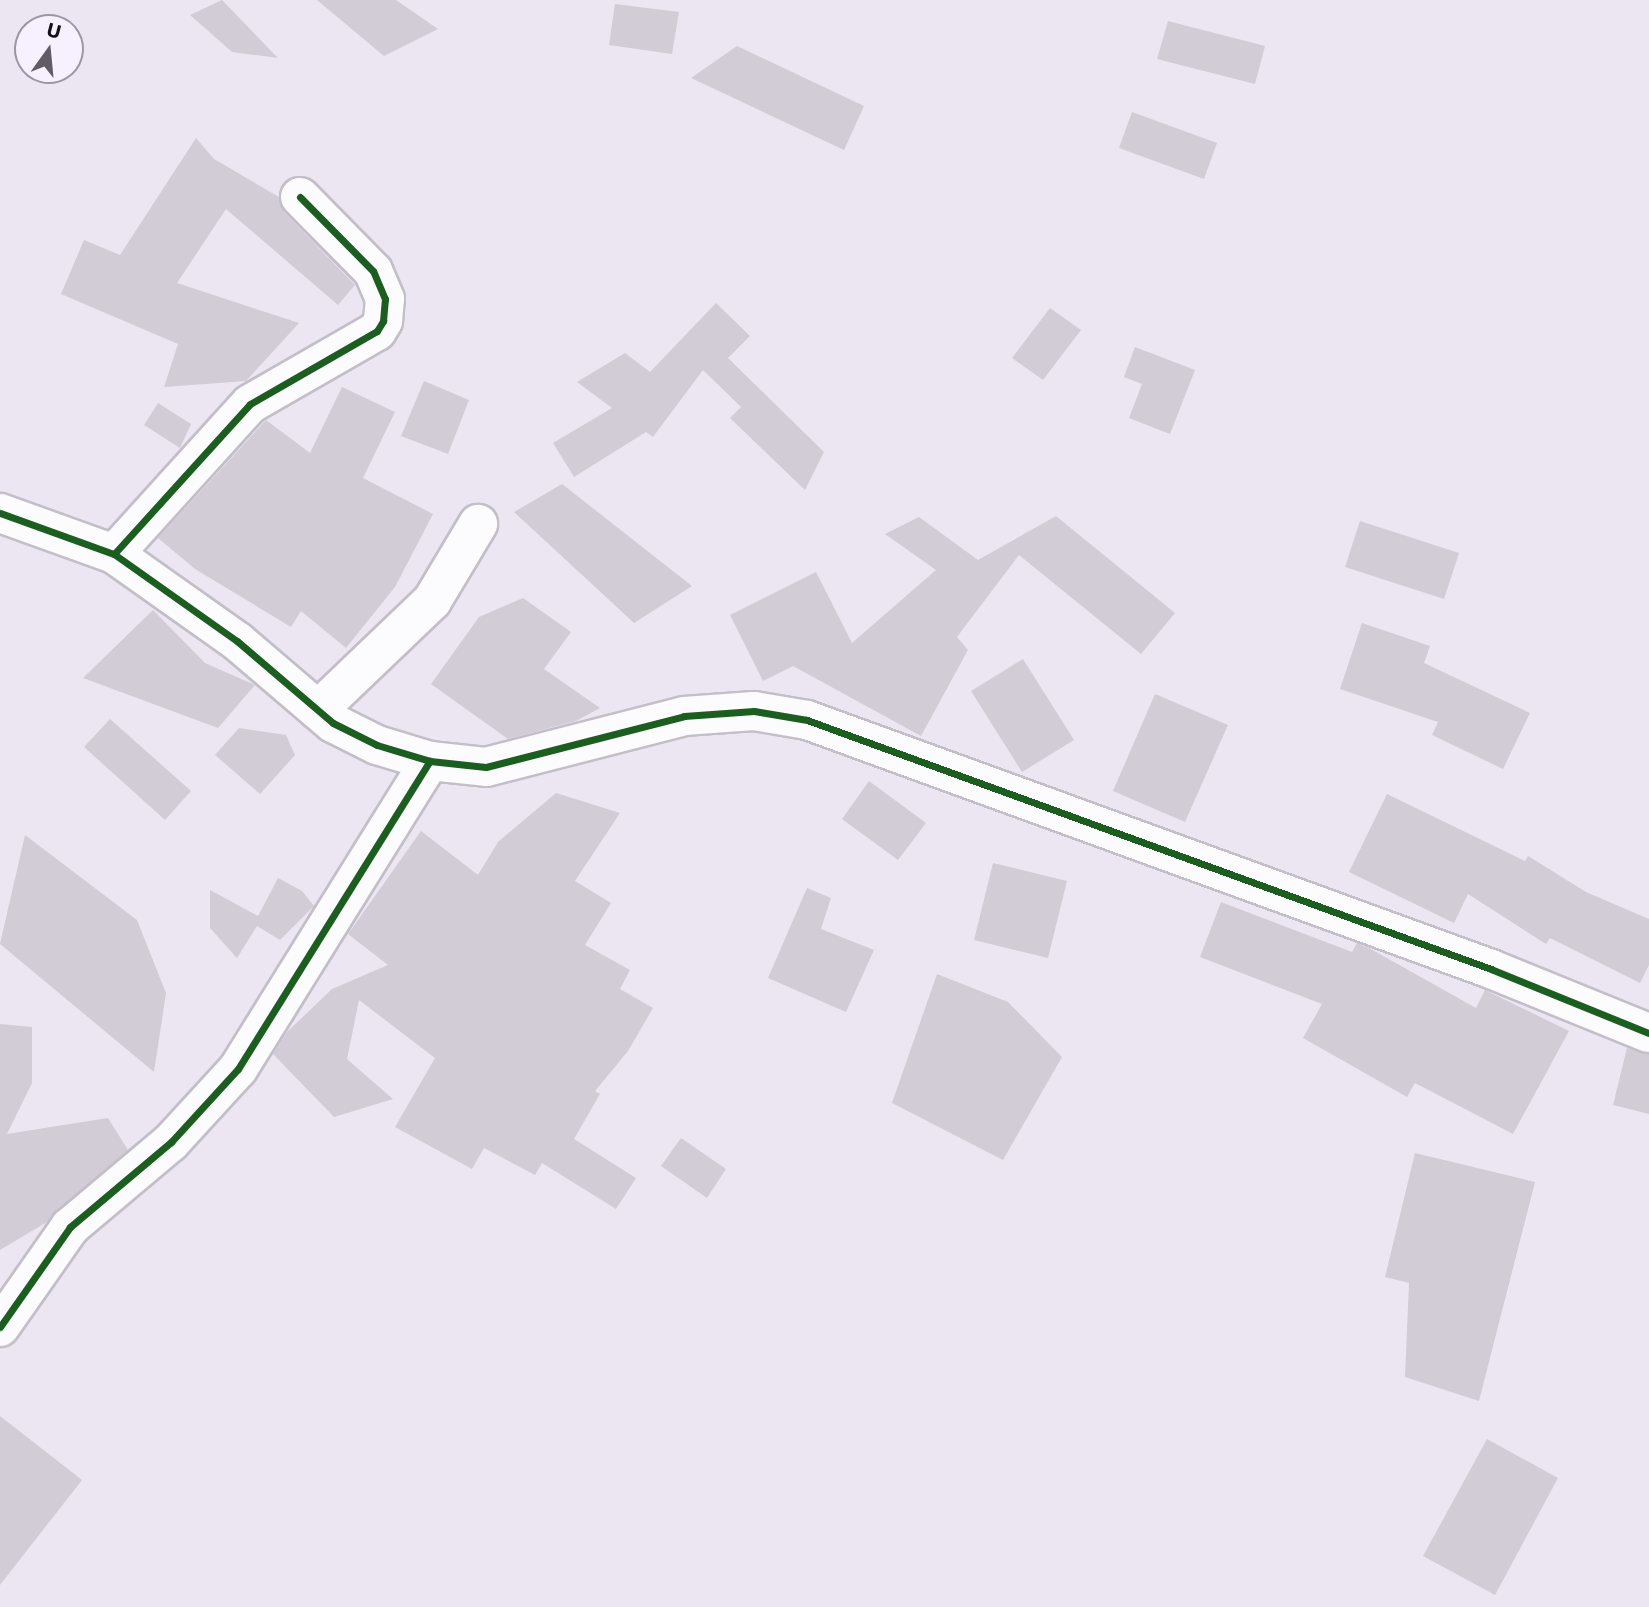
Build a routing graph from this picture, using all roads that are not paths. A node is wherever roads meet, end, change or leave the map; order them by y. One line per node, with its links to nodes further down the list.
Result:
1 (300, 197): 4 (street)
2 (0, 513): 4 (street)
3 (478, 524): 5 (street)
4 (114, 554): 5 (street)
5 (318, 710): 6 (street)
6 (430, 761): 7 (street); 8 (street)
7 (1649, 1033)
8 (0, 1327)

